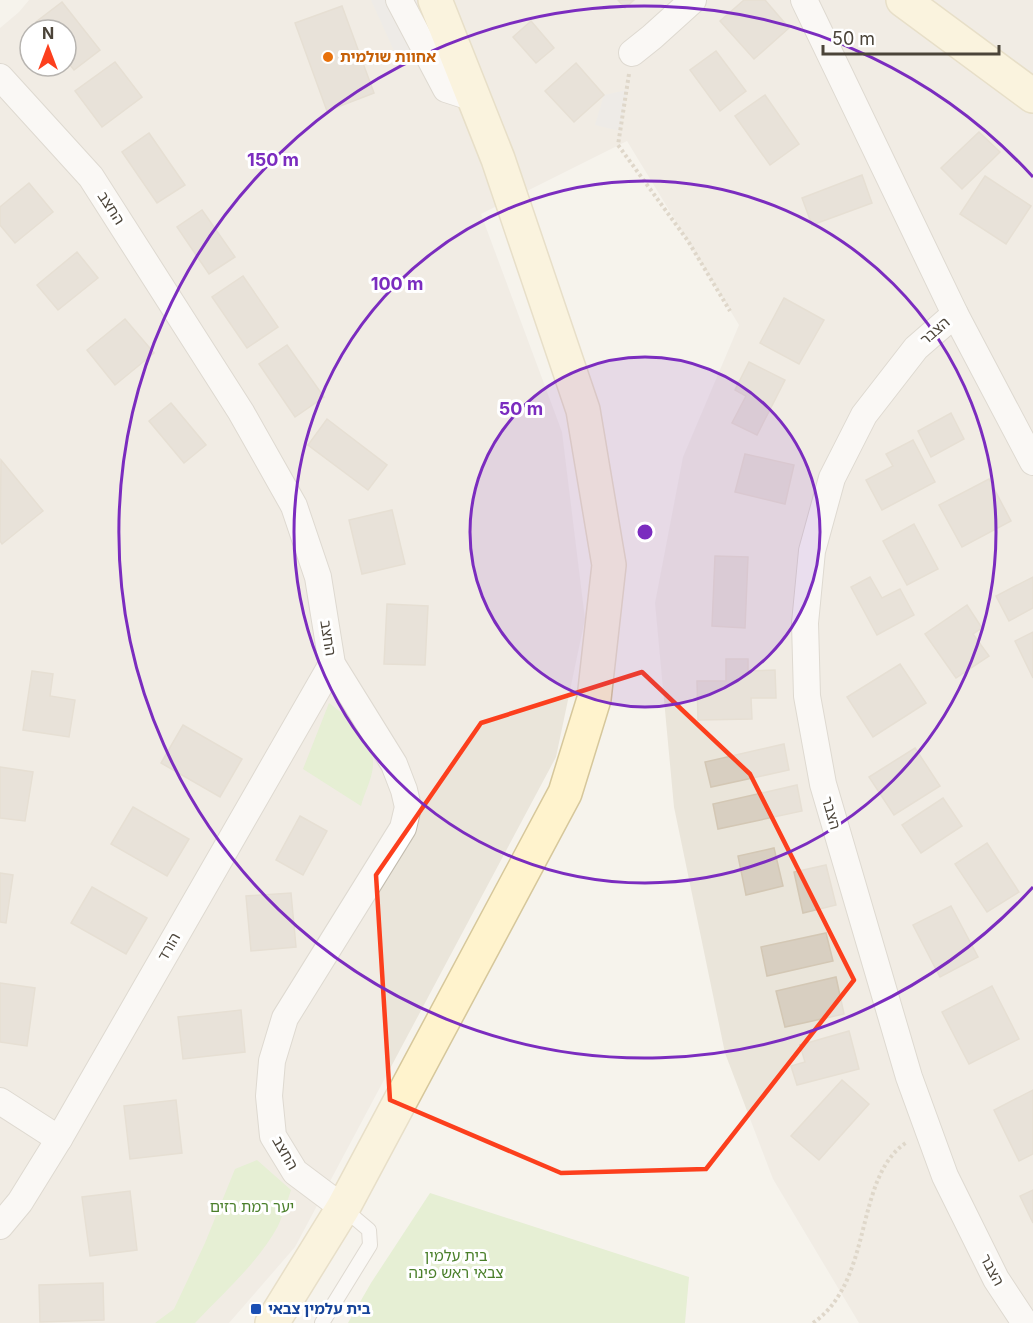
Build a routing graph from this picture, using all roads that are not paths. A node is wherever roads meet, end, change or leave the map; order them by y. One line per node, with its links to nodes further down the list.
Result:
1 (399, 0): 9 (street)
2 (435, 0): 9 (main road)
3 (693, 0): 6 (street)
4 (804, 0): 10 (street, הצבר)
5 (903, 0): 8 (main road)
6 (632, 53)
7 (0, 77): 12 (street, החצב)
8 (1033, 96)
9 (474, 98): 15 (main road)
10 (955, 314): 11 (street, הצבר); 19 (street, הצבר)
11 (1033, 462)
12 (332, 664): 14 (street, הורד); 15 (street, החצב)
13 (0, 1101): 14 (street)
14 (59, 1139): 16 (street, הורד)
15 (344, 1208): 17 (main road); 18 (lane)
16 (0, 1226)
17 (272, 1323)
18 (322, 1323)
19 (1025, 1323)

